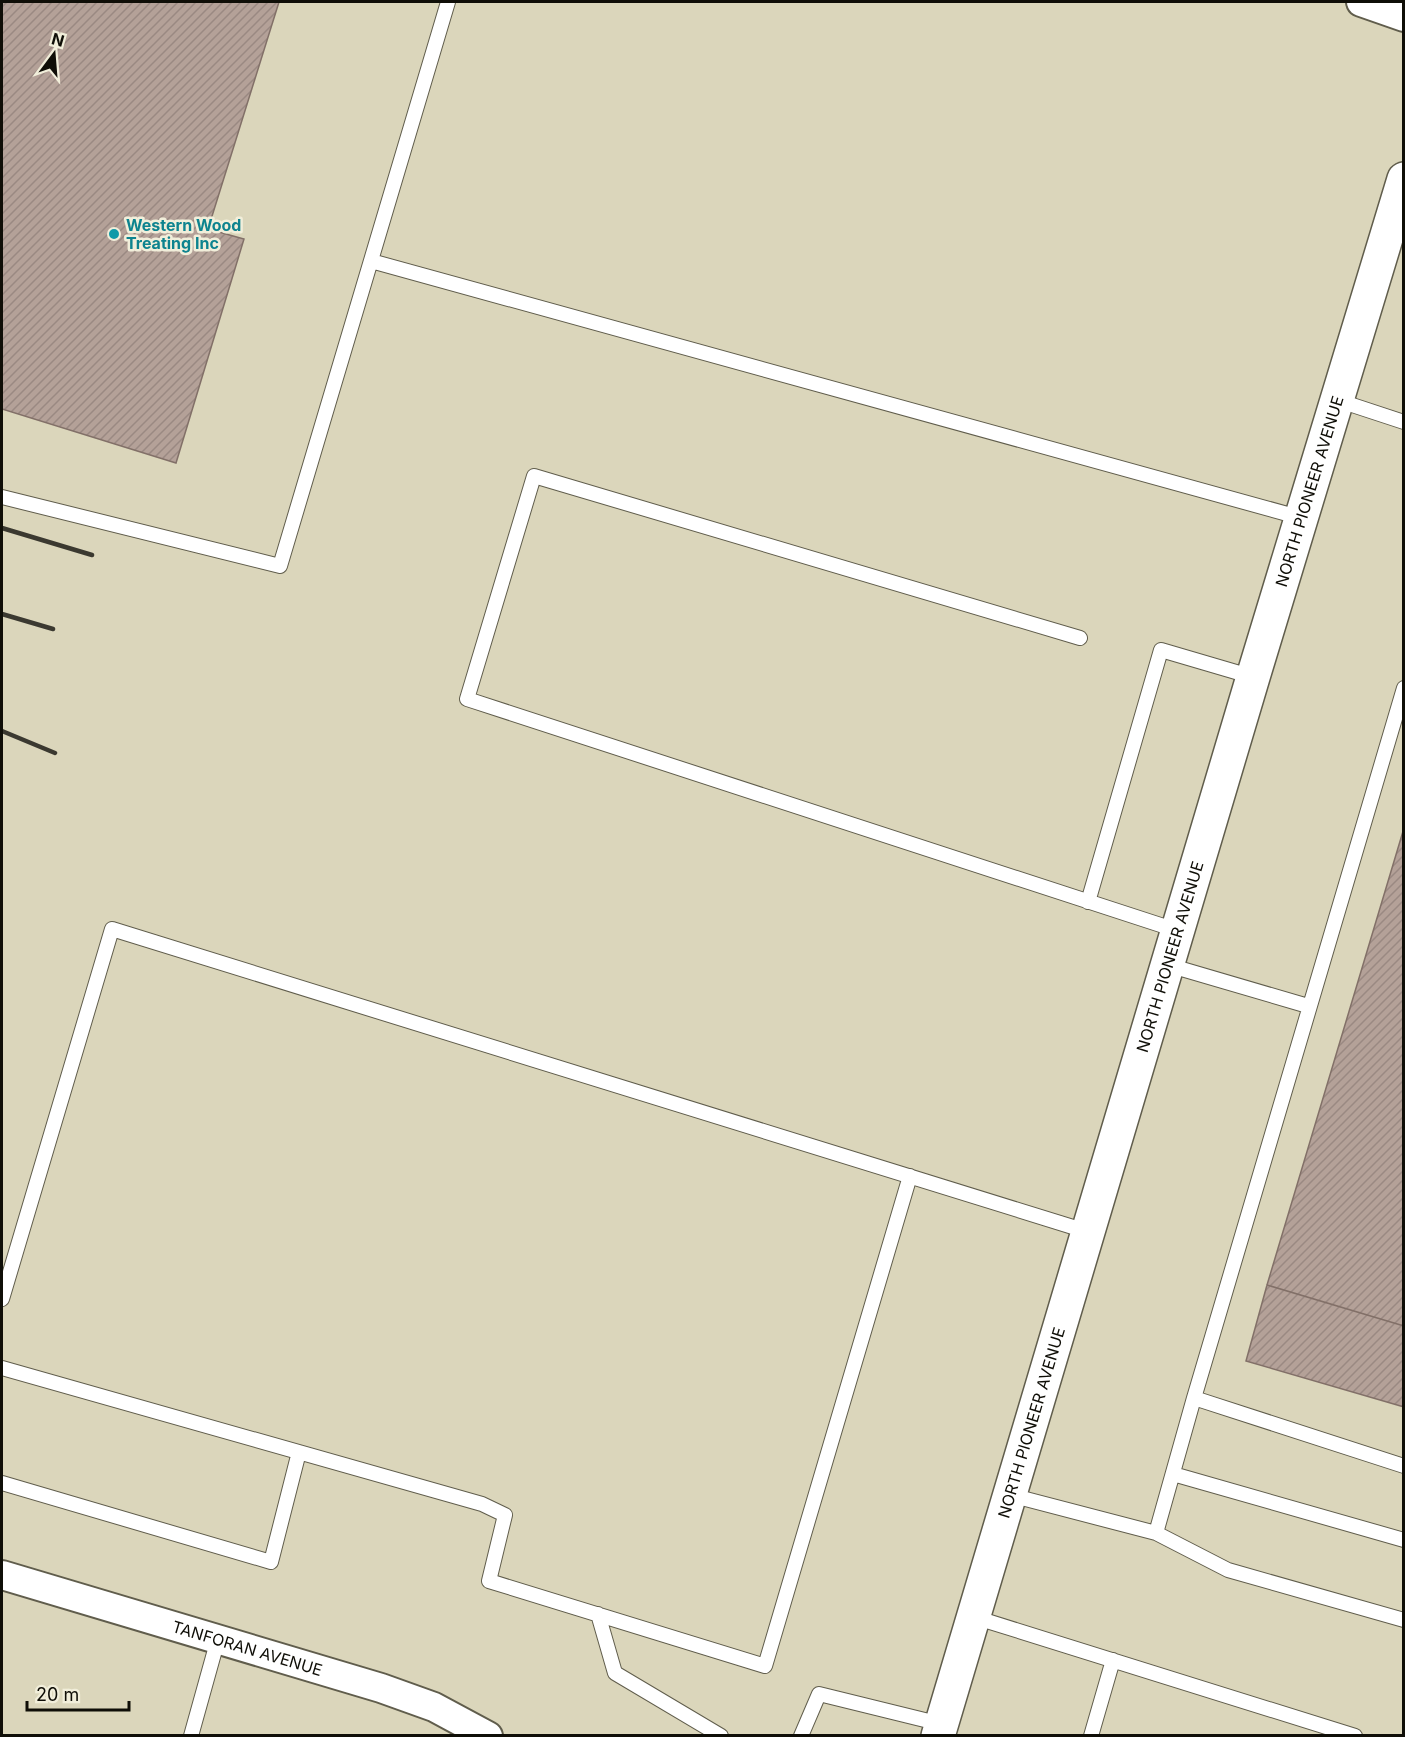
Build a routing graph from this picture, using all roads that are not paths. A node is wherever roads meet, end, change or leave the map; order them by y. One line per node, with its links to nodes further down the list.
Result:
1 (448, 2): 5 (lane)
2 (1361, 2): 3 (street)
3 (1404, 17)
4 (1404, 179): 6 (street, NORTH PIONEER AVENUE)
5 (371, 261): 8 (lane); 9 (lane)
6 (1337, 400): 7 (lane); 9 (street, NORTH PIONEER AVENUE)
7 (1404, 422)
8 (2, 497)
9 (1302, 518): 11 (street, NORTH PIONEER AVENUE)
10 (1080, 638): 13 (lane)
11 (1253, 677): 13 (lane); 14 (street, NORTH PIONEER AVENUE)
12 (1404, 688): 16 (lane)
13 (1088, 902): 14 (lane)
14 (1179, 931): 15 (street, NORTH PIONEER AVENUE)
15 (1168, 965): 16 (lane); 18 (street, NORTH PIONEER AVENUE)
16 (1308, 1006): 21 (lane)
17 (910, 1176): 18 (lane); 19 (lane); 30 (lane)
18 (1089, 1232): 26 (street, NORTH PIONEER AVENUE)
19 (2, 1299)
20 (2, 1368): 22 (lane)
21 (1194, 1398): 23 (lane); 24 (lane)
22 (299, 1452): 25 (lane); 30 (lane)
23 (1404, 1466)
24 (1173, 1474): 27 (lane); 28 (lane)
25 (2, 1483)
26 (1010, 1495): 27 (lane); 31 (street, NORTH PIONEER AVENUE)
27 (1156, 1533): 32 (lane)
28 (1404, 1540)
29 (2, 1575): 33 (street, TANFORAN AVENUE)
30 (598, 1614): 38 (lane)
31 (974, 1617): 34 (lane); 35 (street, NORTH PIONEER AVENUE)
32 (1404, 1620)
33 (218, 1640): 36 (lane); 37 (street, TANFORAN AVENUE)
34 (1113, 1660): 40 (lane); 41 (lane)
35 (940, 1730): 39 (lane)
36 (191, 1736)
37 (488, 1736)
38 (721, 1736)
39 (801, 1736)
40 (1091, 1736)
41 (1355, 1736)

